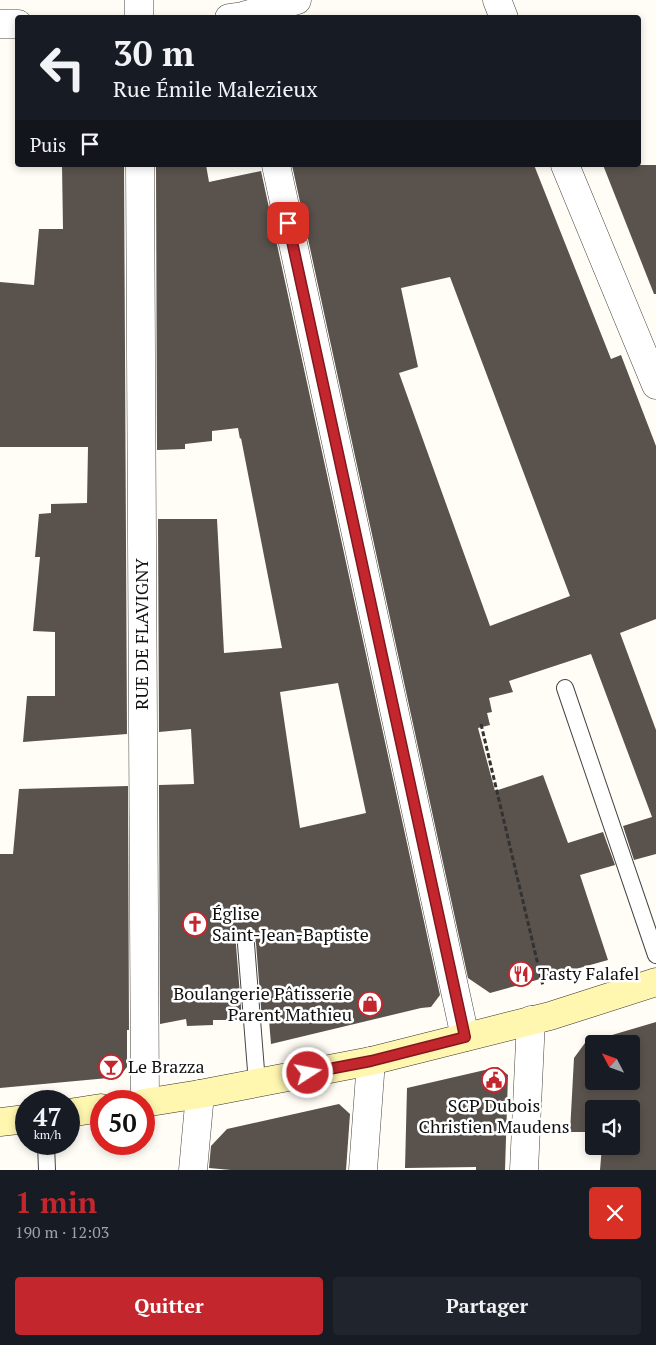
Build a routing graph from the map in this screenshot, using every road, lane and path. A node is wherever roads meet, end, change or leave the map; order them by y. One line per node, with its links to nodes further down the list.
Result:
1 (139, 0): 4 (street)
2 (297, 0): 5 (street)
3 (497, 0): 6 (street)
4 (139, 15)
5 (246, 15)
6 (503, 15)
7 (0, 24): 8 (street)
8 (15, 24)
9 (140, 167): 22 (street, RUE DE FLAVIGNY)
10 (276, 167): 19 (street)
11 (566, 167): 12 (street)
12 (656, 385)
13 (565, 688): 16 (lane)
14 (480, 724): 18 (path)
15 (246, 944): 21 (lane)
16 (656, 954)
17 (656, 982): 18 (main road)
18 (540, 1018): 19 (main road); 31 (street)
19 (465, 1037): 20 (main road)
20 (371, 1061): 21 (main road); 30 (street)
21 (257, 1083): 23 (main road)
22 (144, 1090)
23 (200, 1094): 24 (main road); 29 (street)
24 (155, 1101)
25 (15, 1120): 26 (main road)
26 (0, 1122)
27 (46, 1155): 28 (lane)
28 (47, 1170)
29 (193, 1170)
30 (363, 1170)
31 (524, 1170)

